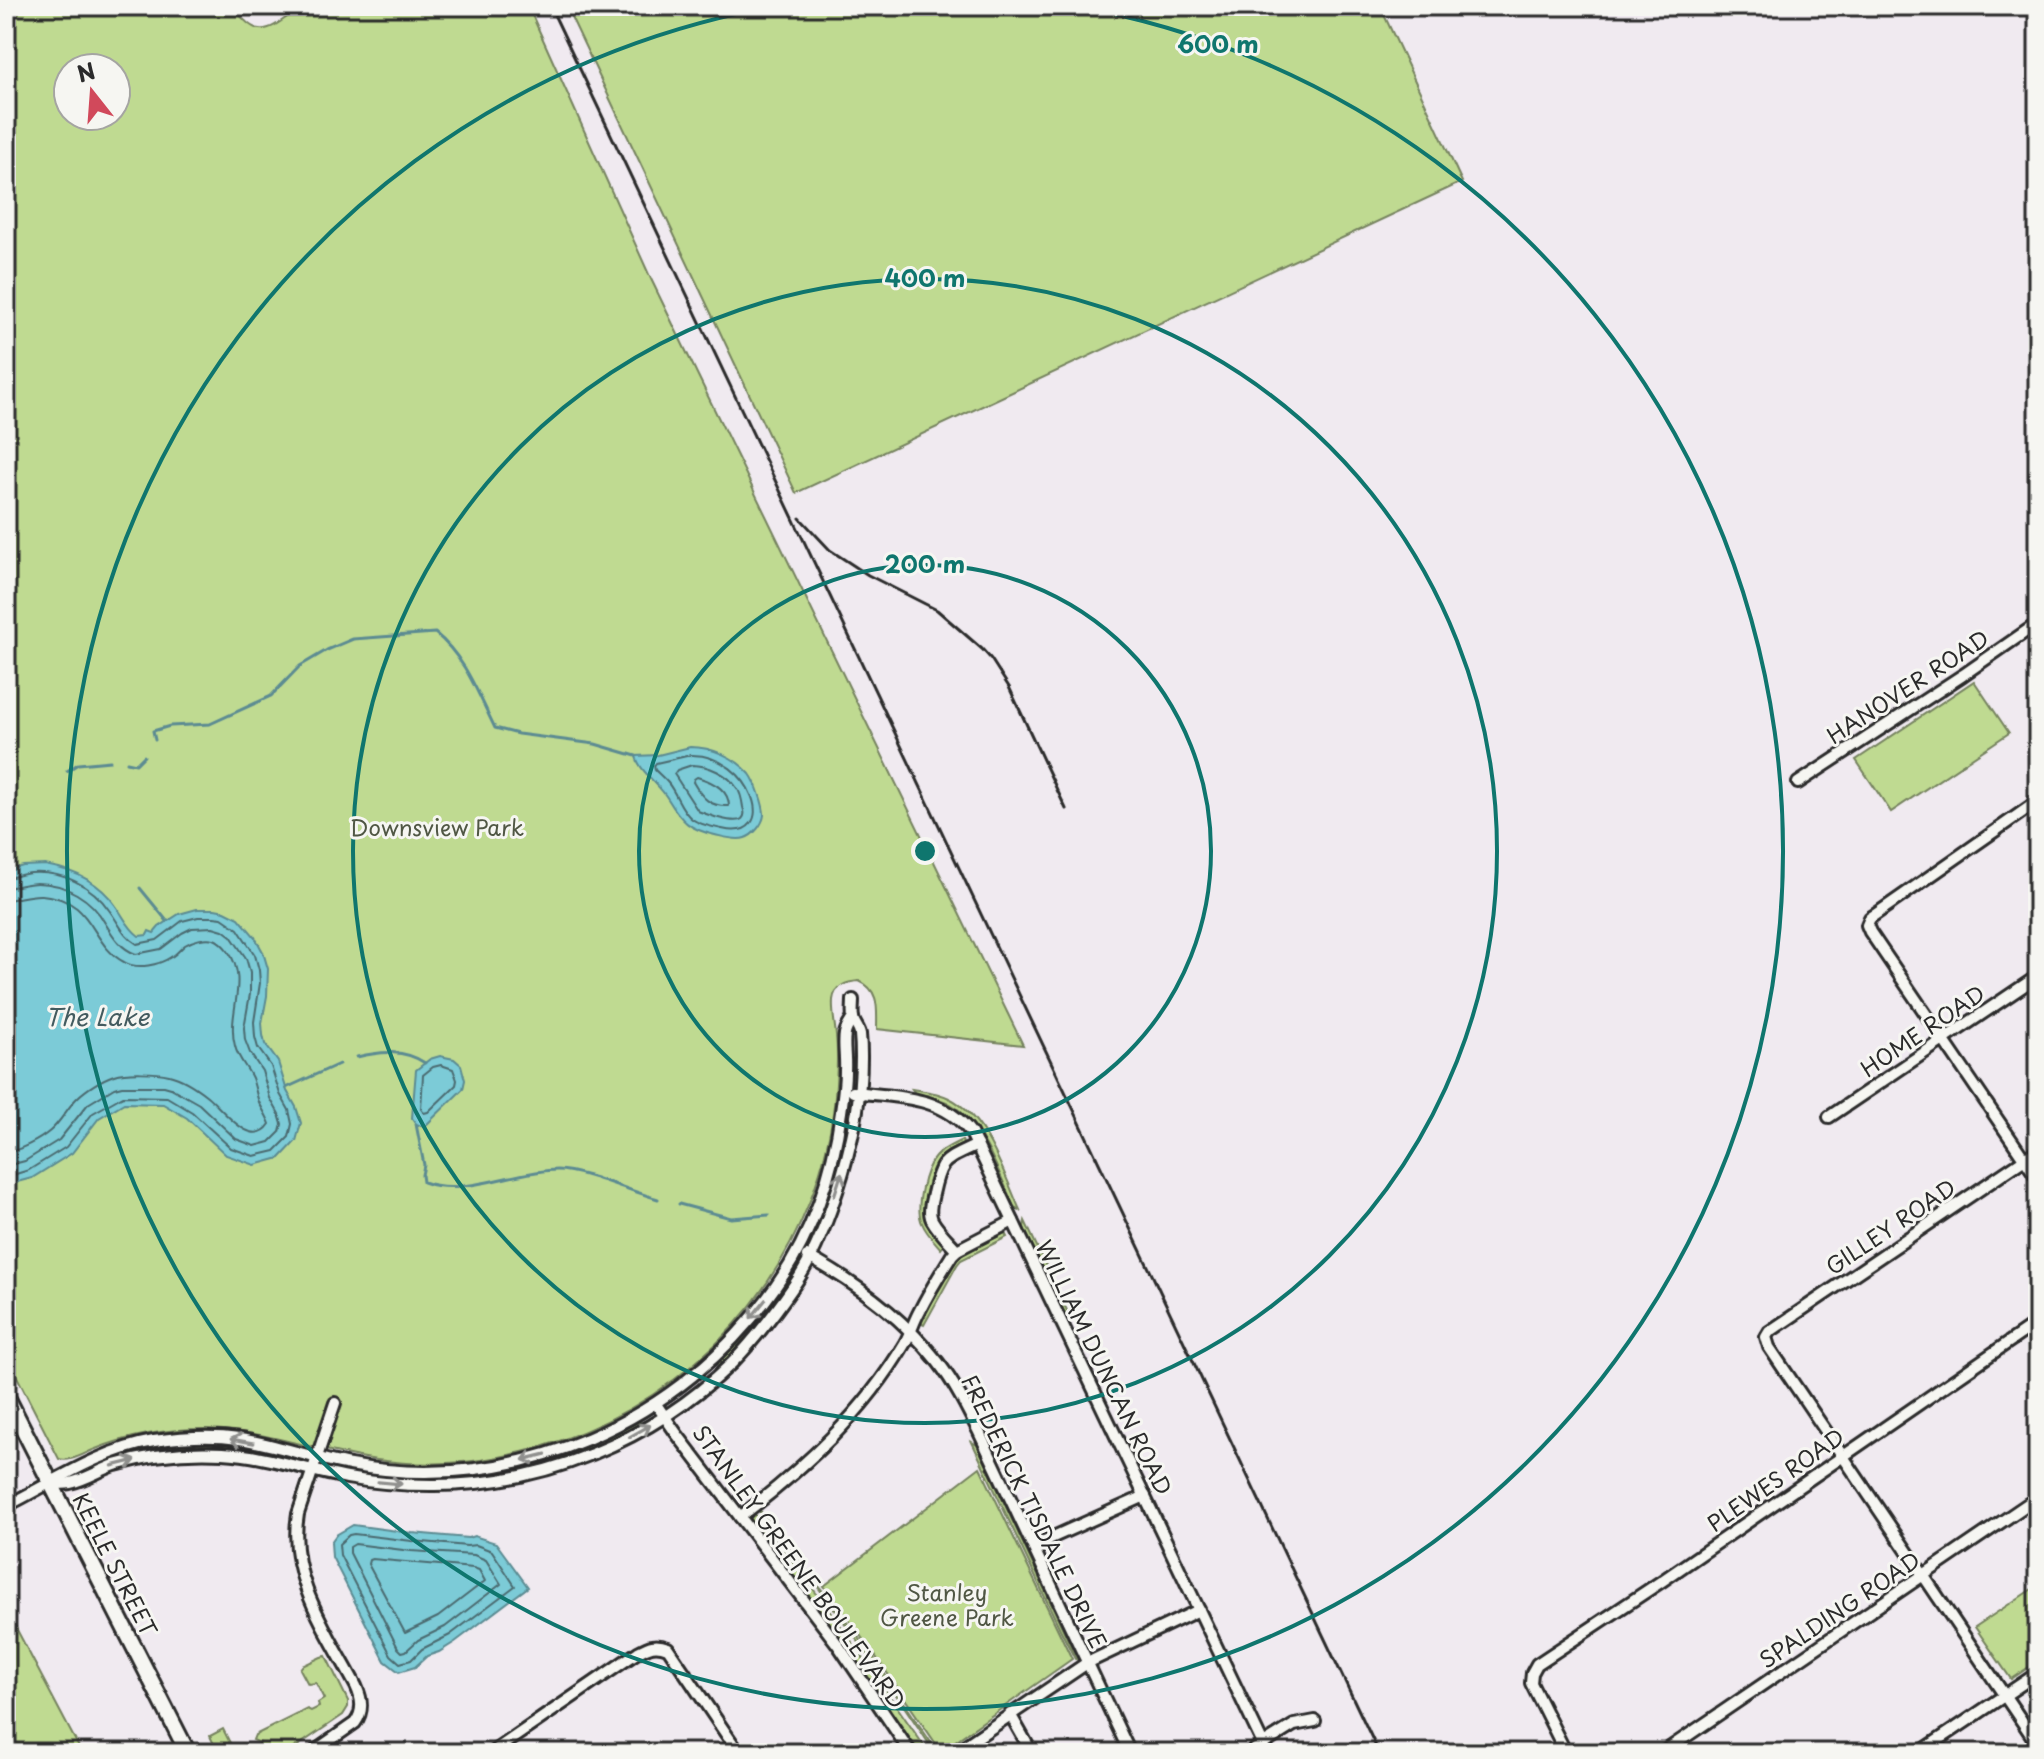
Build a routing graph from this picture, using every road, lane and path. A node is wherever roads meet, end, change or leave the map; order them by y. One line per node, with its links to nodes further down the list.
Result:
1 (2038, 623): 2 (street, HANOVER ROAD)
2 (1798, 783)
3 (2038, 801): 7 (street)
4 (2038, 976): 7 (street, HOME ROAD)
5 (853, 1000): 6 (street)
6 (853, 1018): 8 (street); 9 (street)
7 (1943, 1041): 10 (street, HOME ROAD); 13 (street)
8 (843, 1091): 9 (street, WILLIAM DUNCAN ROAD); 17 (street)
9 (858, 1093): 11 (street, WILLIAM DUNCAN ROAD); 18 (street, one-way to 9)
10 (1829, 1117)
11 (977, 1145): 15 (street, WILLIAM DUNCAN ROAD); 16 (street)
12 (2038, 1150): 13 (street, GILLEY ROAD)
13 (2024, 1159): 14 (street); 25 (street, GILLEY ROAD)
14 (2038, 1179)
15 (1013, 1221): 16 (street); 29 (street, WILLIAM DUNCAN ROAD)
16 (957, 1250): 20 (street)
17 (798, 1251): 18 (street, FREDERICK TISDALE DRIVE); 23 (street, one-way to 23)
18 (810, 1257): 20 (street, FREDERICK TISDALE DRIVE); 24 (street)
19 (2038, 1322): 25 (street, PLEWES ROAD)
20 (910, 1331): 32 (street); 33 (street, FREDERICK TISDALE DRIVE)
21 (6, 1395): 28 (main road, KEELE STREET)
22 (335, 1403): 26 (street)
23 (656, 1404): 24 (street, STANLEY GREENE BOULEVARD); 26 (street, one-way to 26)
24 (665, 1417): 27 (street, one-way to 24); 32 (street, STANLEY GREENE BOULEVARD)
25 (1843, 1457): 34 (street); 52 (street, PLEWES ROAD)
26 (318, 1458): 27 (street); 28 (street, one-way to 28)
27 (313, 1470): 28 (street, one-way to 27); 44 (street)
28 (50, 1484): 31 (street); 43 (main road, KEELE STREET)
29 (1145, 1496): 33 (street); 35 (street, WILLIAM DUNCAN ROAD)
30 (2038, 1497): 34 (street, SPALDING ROAD)
31 (6, 1506)
32 (740, 1517): 47 (street, STANLEY GREENE BOULEVARD)
33 (1033, 1546): 36 (street, FREDERICK TISDALE DRIVE)
34 (1924, 1575): 38 (street); 53 (street, SPALDING ROAD)
35 (1199, 1610): 36 (street); 41 (street, WILLIAM DUNCAN ROAD)
36 (1087, 1663): 39 (street); 50 (street, FREDERICK TISDALE DRIVE)
37 (2038, 1673): 38 (street)
38 (2003, 1695): 42 (street); 54 (street)
39 (1010, 1714): 48 (street); 49 (street)
40 (1315, 1721): 41 (street)
41 (1263, 1744): 51 (street)
42 (2038, 1745)
43 (188, 1753)
44 (312, 1753)
45 (491, 1753): 46 (street)
46 (739, 1753)
47 (911, 1753)
48 (954, 1753)
49 (1032, 1753)
50 (1130, 1753)
51 (1249, 1753)
52 (1566, 1753)
53 (1662, 1753)
54 (1919, 1753)

